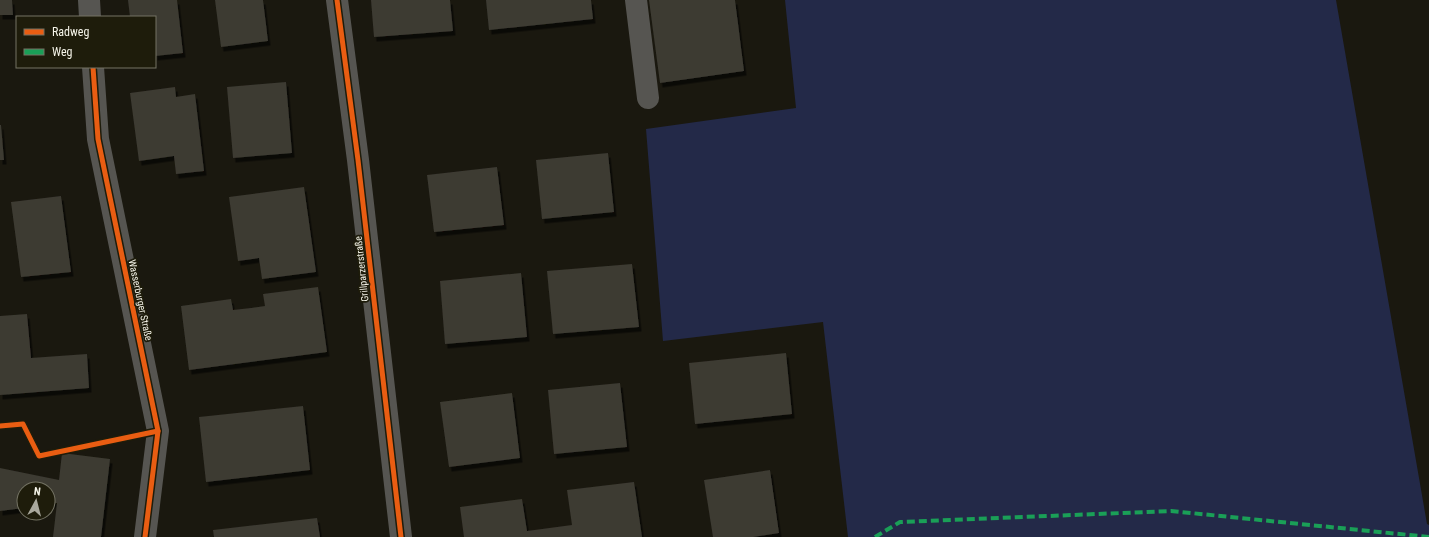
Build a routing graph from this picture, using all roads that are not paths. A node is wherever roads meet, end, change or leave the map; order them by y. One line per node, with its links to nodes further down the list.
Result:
1 (89, 0): 4 (street)
2 (337, 0): 8 (street, Grillparzerstraße)
3 (636, 0): 6 (street)
4 (90, 16)
5 (93, 68): 7 (street, Wasserburger Straße)
6 (648, 98)
7 (145, 537)
8 (401, 537)

